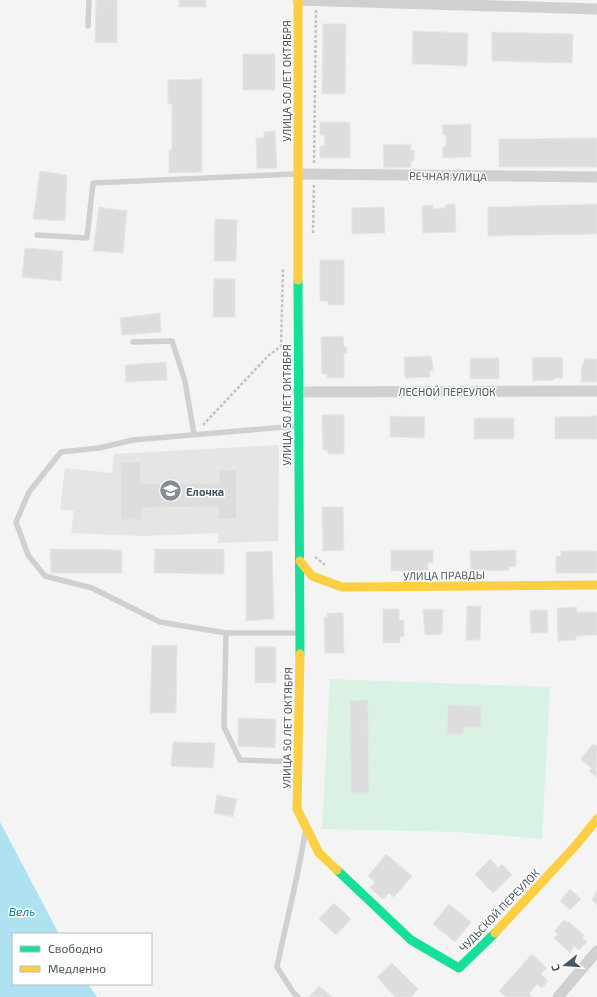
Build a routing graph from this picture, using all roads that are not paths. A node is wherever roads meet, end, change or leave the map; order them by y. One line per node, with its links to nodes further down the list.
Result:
1 (89, 0): 4 (lane)
2 (298, 0): 3 (street); 5 (street, УЛИЦА 50 ЛЕТ ОКТЯБРЯ)
3 (597, 9)
4 (88, 26)
5 (299, 174): 6 (street, РЕЧНАЯ УЛИЦА); 7 (lane); 10 (street, УЛИЦА 50 ЛЕТ ОКТЯБРЯ)
6 (597, 177)
7 (37, 235)
8 (133, 342): 12 (lane)
9 (597, 391): 10 (street, ЛЕСНОЙ ПЕРЕУЛОК)
10 (298, 392): 11 (street, УЛИЦА 50 ЛЕТ ОКТЯБРЯ)
11 (298, 426): 12 (lane); 13 (street, УЛИЦА 50 ЛЕТ ОКТЯБРЯ)
12 (194, 434): 15 (lane)
13 (300, 561): 14 (street, УЛИЦА ПРАВДЫ); 16 (street, УЛИЦА 50 ЛЕТ ОКТЯБРЯ)
14 (597, 586)
15 (226, 633): 16 (lane); 17 (lane)
16 (300, 633): 17 (street, УЛИЦА 50 ЛЕТ ОКТЯБРЯ)
17 (297, 762): 18 (street, УЛИЦА 50 ЛЕТ ОКТЯБРЯ)
18 (297, 809): 20 (street, ЧУДЬСКОЙ ПЕРЕУЛОК)
19 (597, 819): 20 (street, ЧУДЬСКОЙ ПЕРЕУЛОК)
20 (306, 828): 22 (lane)
21 (597, 951): 23 (street)
22 (298, 997)
23 (558, 997)

